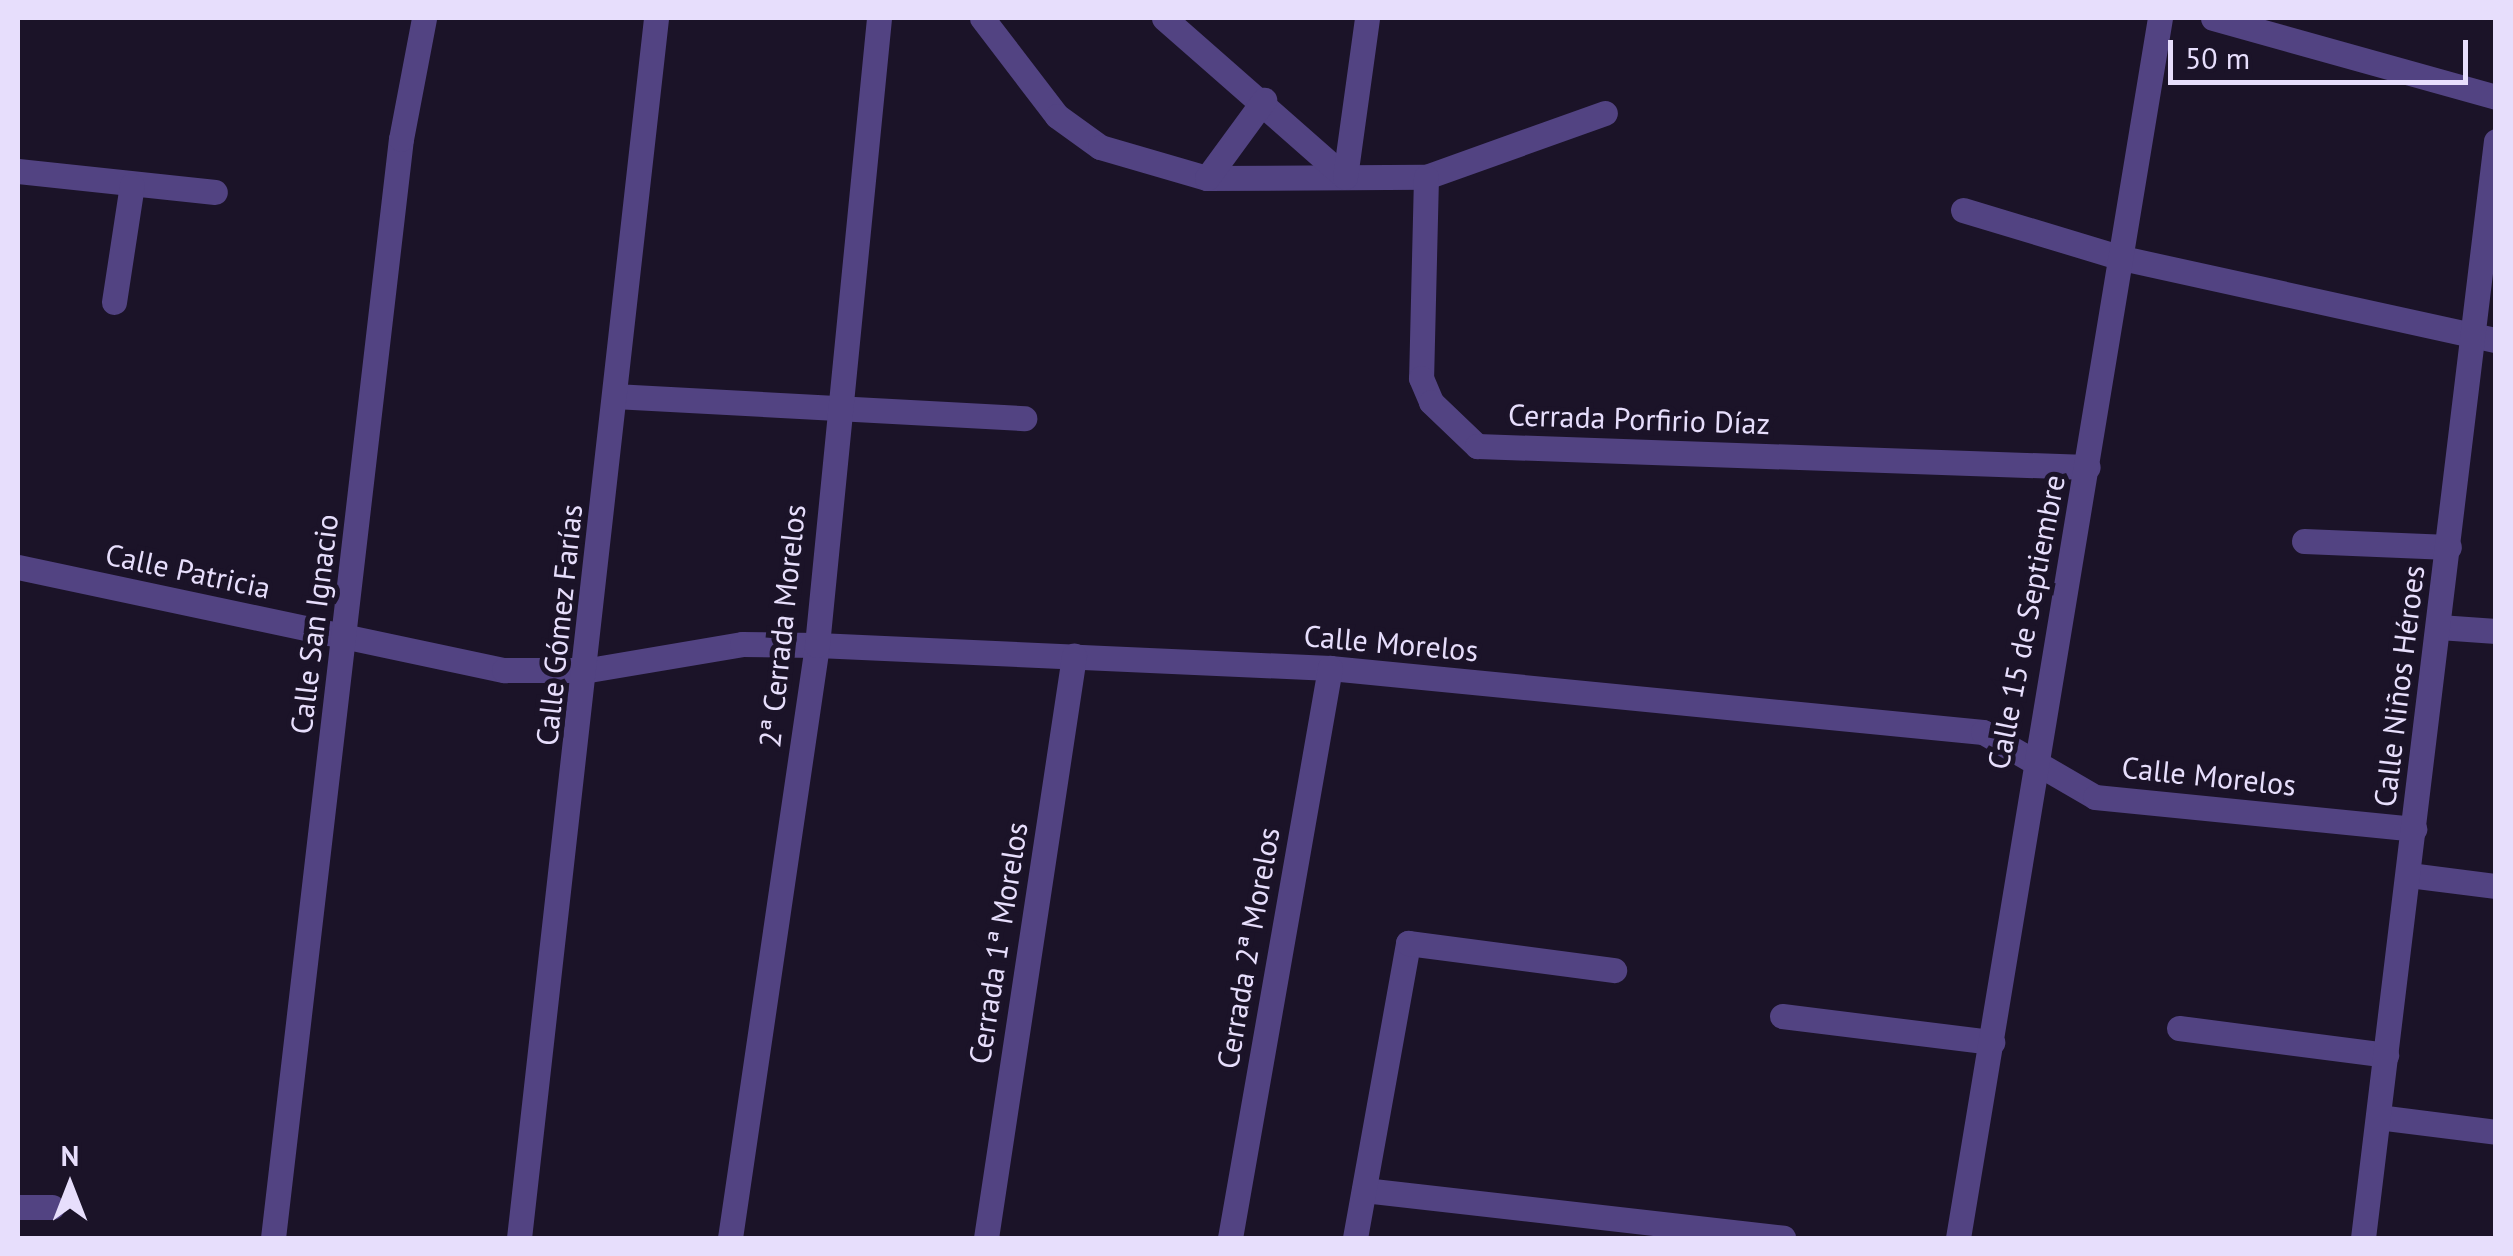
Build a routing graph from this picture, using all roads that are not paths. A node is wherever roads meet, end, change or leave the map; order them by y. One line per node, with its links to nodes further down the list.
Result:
1 (424, 18): 32 (street, Calle San Ignacio)
2 (656, 18): 23 (street, Calle Gómez Farías)
3 (879, 18): 24 (street, 2ª Cerrada Morelos)
4 (982, 18): 16 (street)
5 (1164, 18): 10 (street)
6 (1367, 18): 14 (street)
7 (2160, 18): 20 (street, Calle 15 de Septiembre)
8 (2213, 18): 9 (street)
9 (2496, 97)
10 (1264, 100): 14 (street); 16 (street)
11 (1605, 113): 15 (street)
12 (2496, 141): 22 (street, Calle Niños Héroes)
13 (18, 172): 17 (street)
14 (1345, 177): 15 (street); 16 (street)
15 (1426, 177): 26 (street, Cerrada Porfirio Díaz)
16 (1206, 178)
17 (132, 184): 18 (street); 21 (street)
18 (216, 192)
19 (1964, 210): 20 (street)
20 (2122, 258): 22 (street); 26 (street, Calle 15 de Septiembre)
21 (114, 302)
22 (2484, 337): 28 (street, Calle Niños Héroes)
23 (614, 396): 24 (street); 36 (street, Calle Gómez Farías)
24 (836, 408): 25 (street); 33 (street, 2ª Cerrada Morelos)
25 (1024, 418)
26 (2088, 467): 37 (street, Calle 15 de Septiembre)
27 (2304, 541): 28 (street)
28 (2449, 547): 30 (street, Calle Niños Héroes)
29 (18, 567): 32 (street, Calle Patricia)
30 (2439, 627): 31 (street); 38 (street, Calle Niños Héroes)
31 (2496, 632)
32 (346, 638): 36 (street, Calle Morelos); 51 (street, Calle San Ignacio)
33 (817, 645): 34 (street, Calle Morelos); 36 (street, Calle Morelos); 53 (street, 2ª Cerrada Morelos)
34 (1074, 656): 35 (street, Calle Morelos); 54 (street, Cerrada 1ª Morelos)
35 (1330, 668): 37 (street, Calle Morelos); 55 (street, Cerrada 2ª Morelos)
36 (589, 670): 52 (street, Calle Gómez Farías)
37 (2031, 756): 38 (street, Calle Morelos); 44 (street, Calle 15 de Septiembre)
38 (2414, 829): 39 (street, Calle Niños Héroes)
39 (2409, 876): 40 (street); 45 (street, Calle Niños Héroes)
40 (2496, 886)
41 (1614, 970): 48 (street)
42 (1782, 1016): 44 (street)
43 (2179, 1028): 45 (street)
44 (1992, 1042): 58 (street, Calle 15 de Septiembre)
45 (2386, 1055): 46 (street, Calle Niños Héroes)
46 (2378, 1117): 47 (street); 59 (street, Calle Niños Héroes)
47 (2496, 1132)
48 (1364, 1190): 56 (street); 57 (street)
49 (18, 1207): 50 (street)
50 (52, 1207)
51 (273, 1238)
52 (519, 1238)
53 (730, 1238)
54 (986, 1238)
55 (1230, 1238)
56 (1355, 1238)
57 (1783, 1238)
58 (1958, 1238)
59 (2363, 1238)

